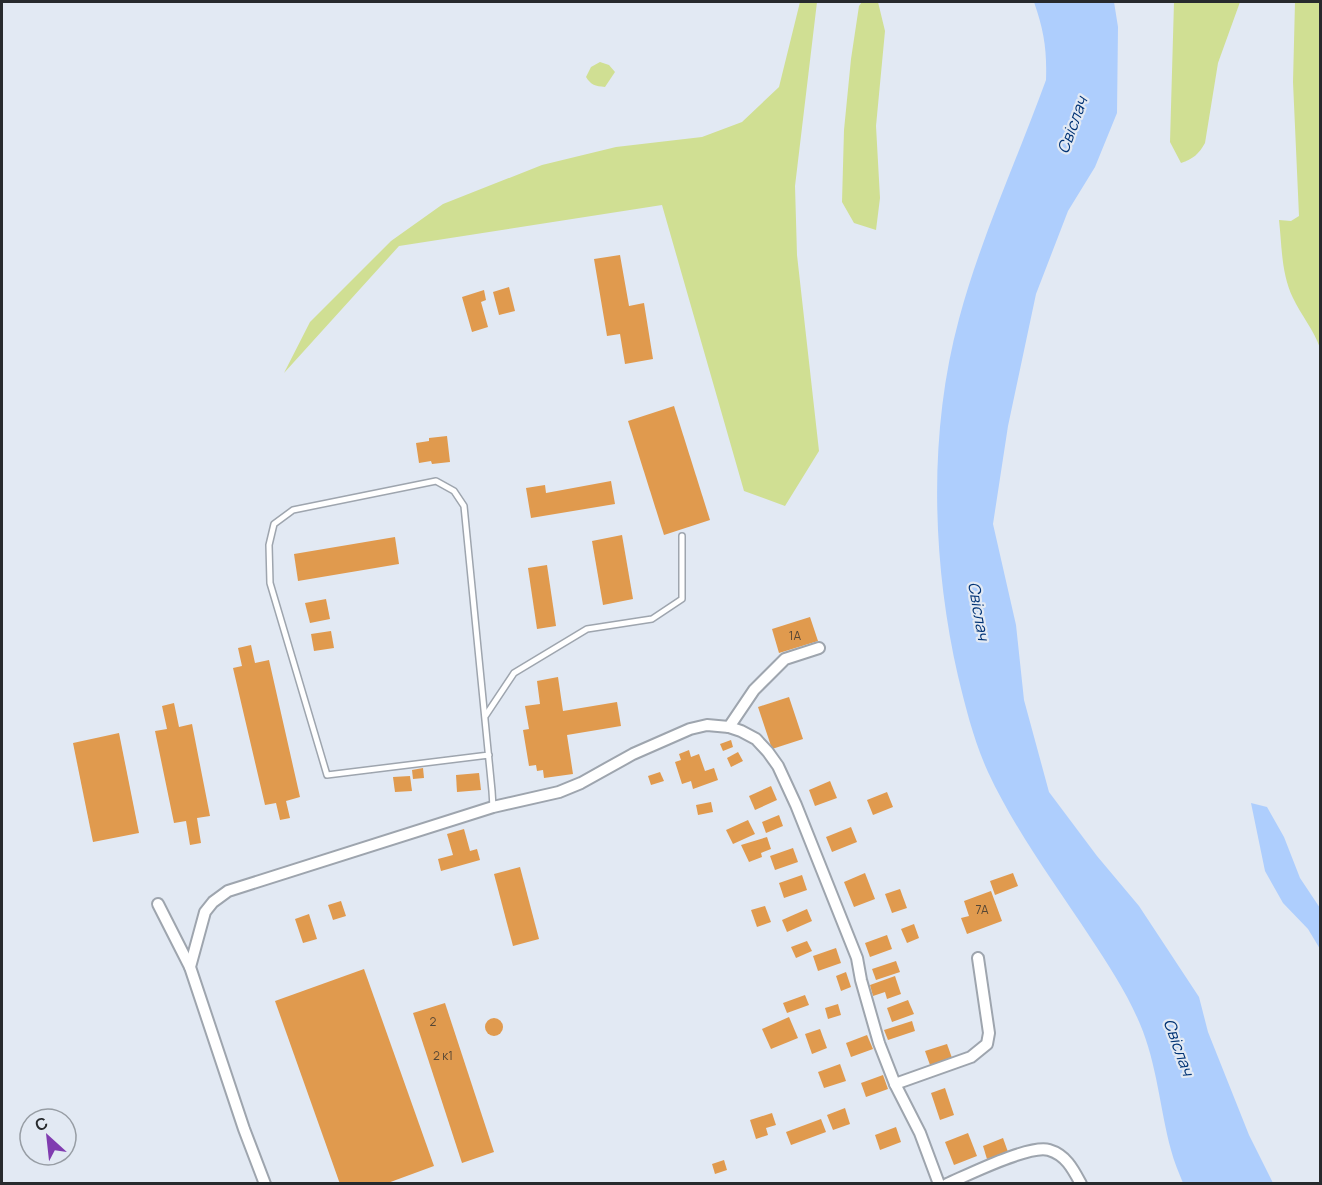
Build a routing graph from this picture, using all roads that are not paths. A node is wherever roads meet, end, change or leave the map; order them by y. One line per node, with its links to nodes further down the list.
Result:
1 (682, 536): 3 (lane)
2 (819, 648): 4 (street)
3 (486, 714): 5 (lane); 5 (lane)
4 (729, 727): 6 (street); 10 (street)
5 (489, 755): 6 (lane)
6 (493, 807): 9 (street)
7 (158, 904): 9 (street)
8 (978, 958): 10 (street)
9 (190, 967): 11 (street)
10 (895, 1084): 12 (street)
11 (265, 1184)
12 (939, 1184)
13 (947, 1184): 14 (street)
14 (1081, 1184)

